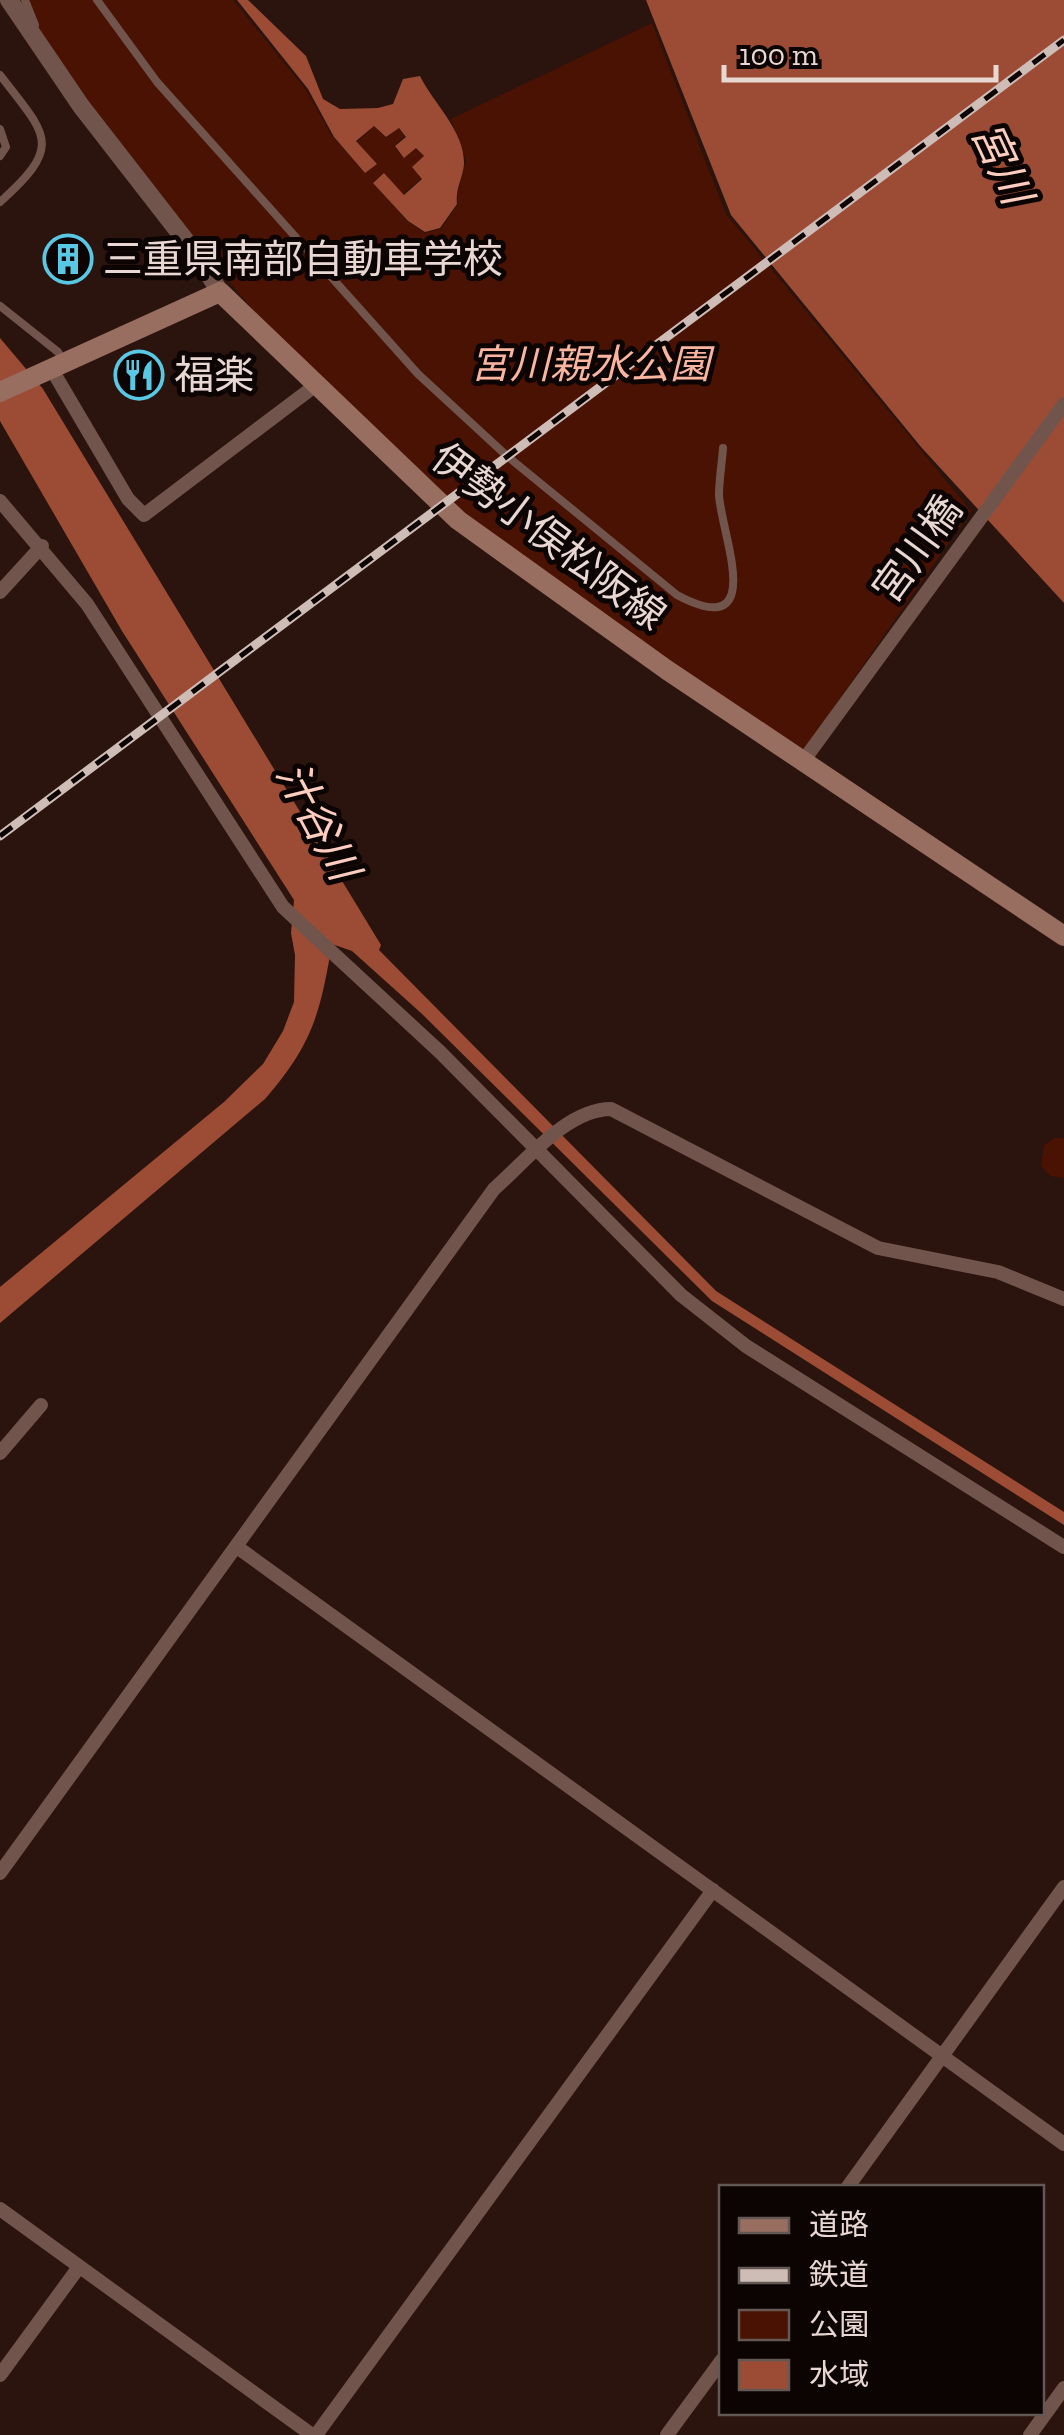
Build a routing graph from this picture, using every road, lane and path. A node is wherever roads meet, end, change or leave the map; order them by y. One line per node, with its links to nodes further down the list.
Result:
1 (9, 0): 4 (street)
2 (25, 0): 4 (lane)
3 (97, 0): 15 (lane)
4 (46, 53): 9 (street)
5 (1, 79): 8 (lane)
6 (0, 129): 7 (lane)
7 (0, 156)
8 (0, 202)
9 (220, 292): 11 (main road); 12 (main road, 伊勢小俣松阪線)
10 (0, 306): 11 (lane)
11 (53, 367): 12 (street); 13 (main road)
12 (316, 386): 19 (main road, 伊勢小俣松阪線)
13 (0, 392)
14 (1064, 404): 19 (street, 宮川橋)
15 (723, 448)
16 (0, 501): 17 (street)
17 (42, 546): 18 (street); 21 (street)
18 (0, 592)
19 (804, 760): 20 (main road, 伊勢小俣松阪線)
20 (1064, 936)
21 (538, 1150): 22 (street); 25 (street); 26 (street)
22 (1064, 1298)
23 (41, 1405): 24 (street)
24 (0, 1453)
25 (237, 1547): 27 (street); 29 (street)
26 (1064, 1547)
27 (0, 1873)
28 (1064, 1887): 30 (street)
29 (713, 1890): 30 (street); 38 (street)
30 (942, 2056): 31 (street); 32 (street)
31 (1064, 2144)
32 (848, 2185)
33 (0, 2209): 34 (street)
34 (80, 2267): 36 (street); 38 (street)
35 (719, 2364): 39 (street)
36 (0, 2375)
37 (1064, 2388): 40 (street)
38 (314, 2435)
39 (667, 2435)
40 (1030, 2435)

